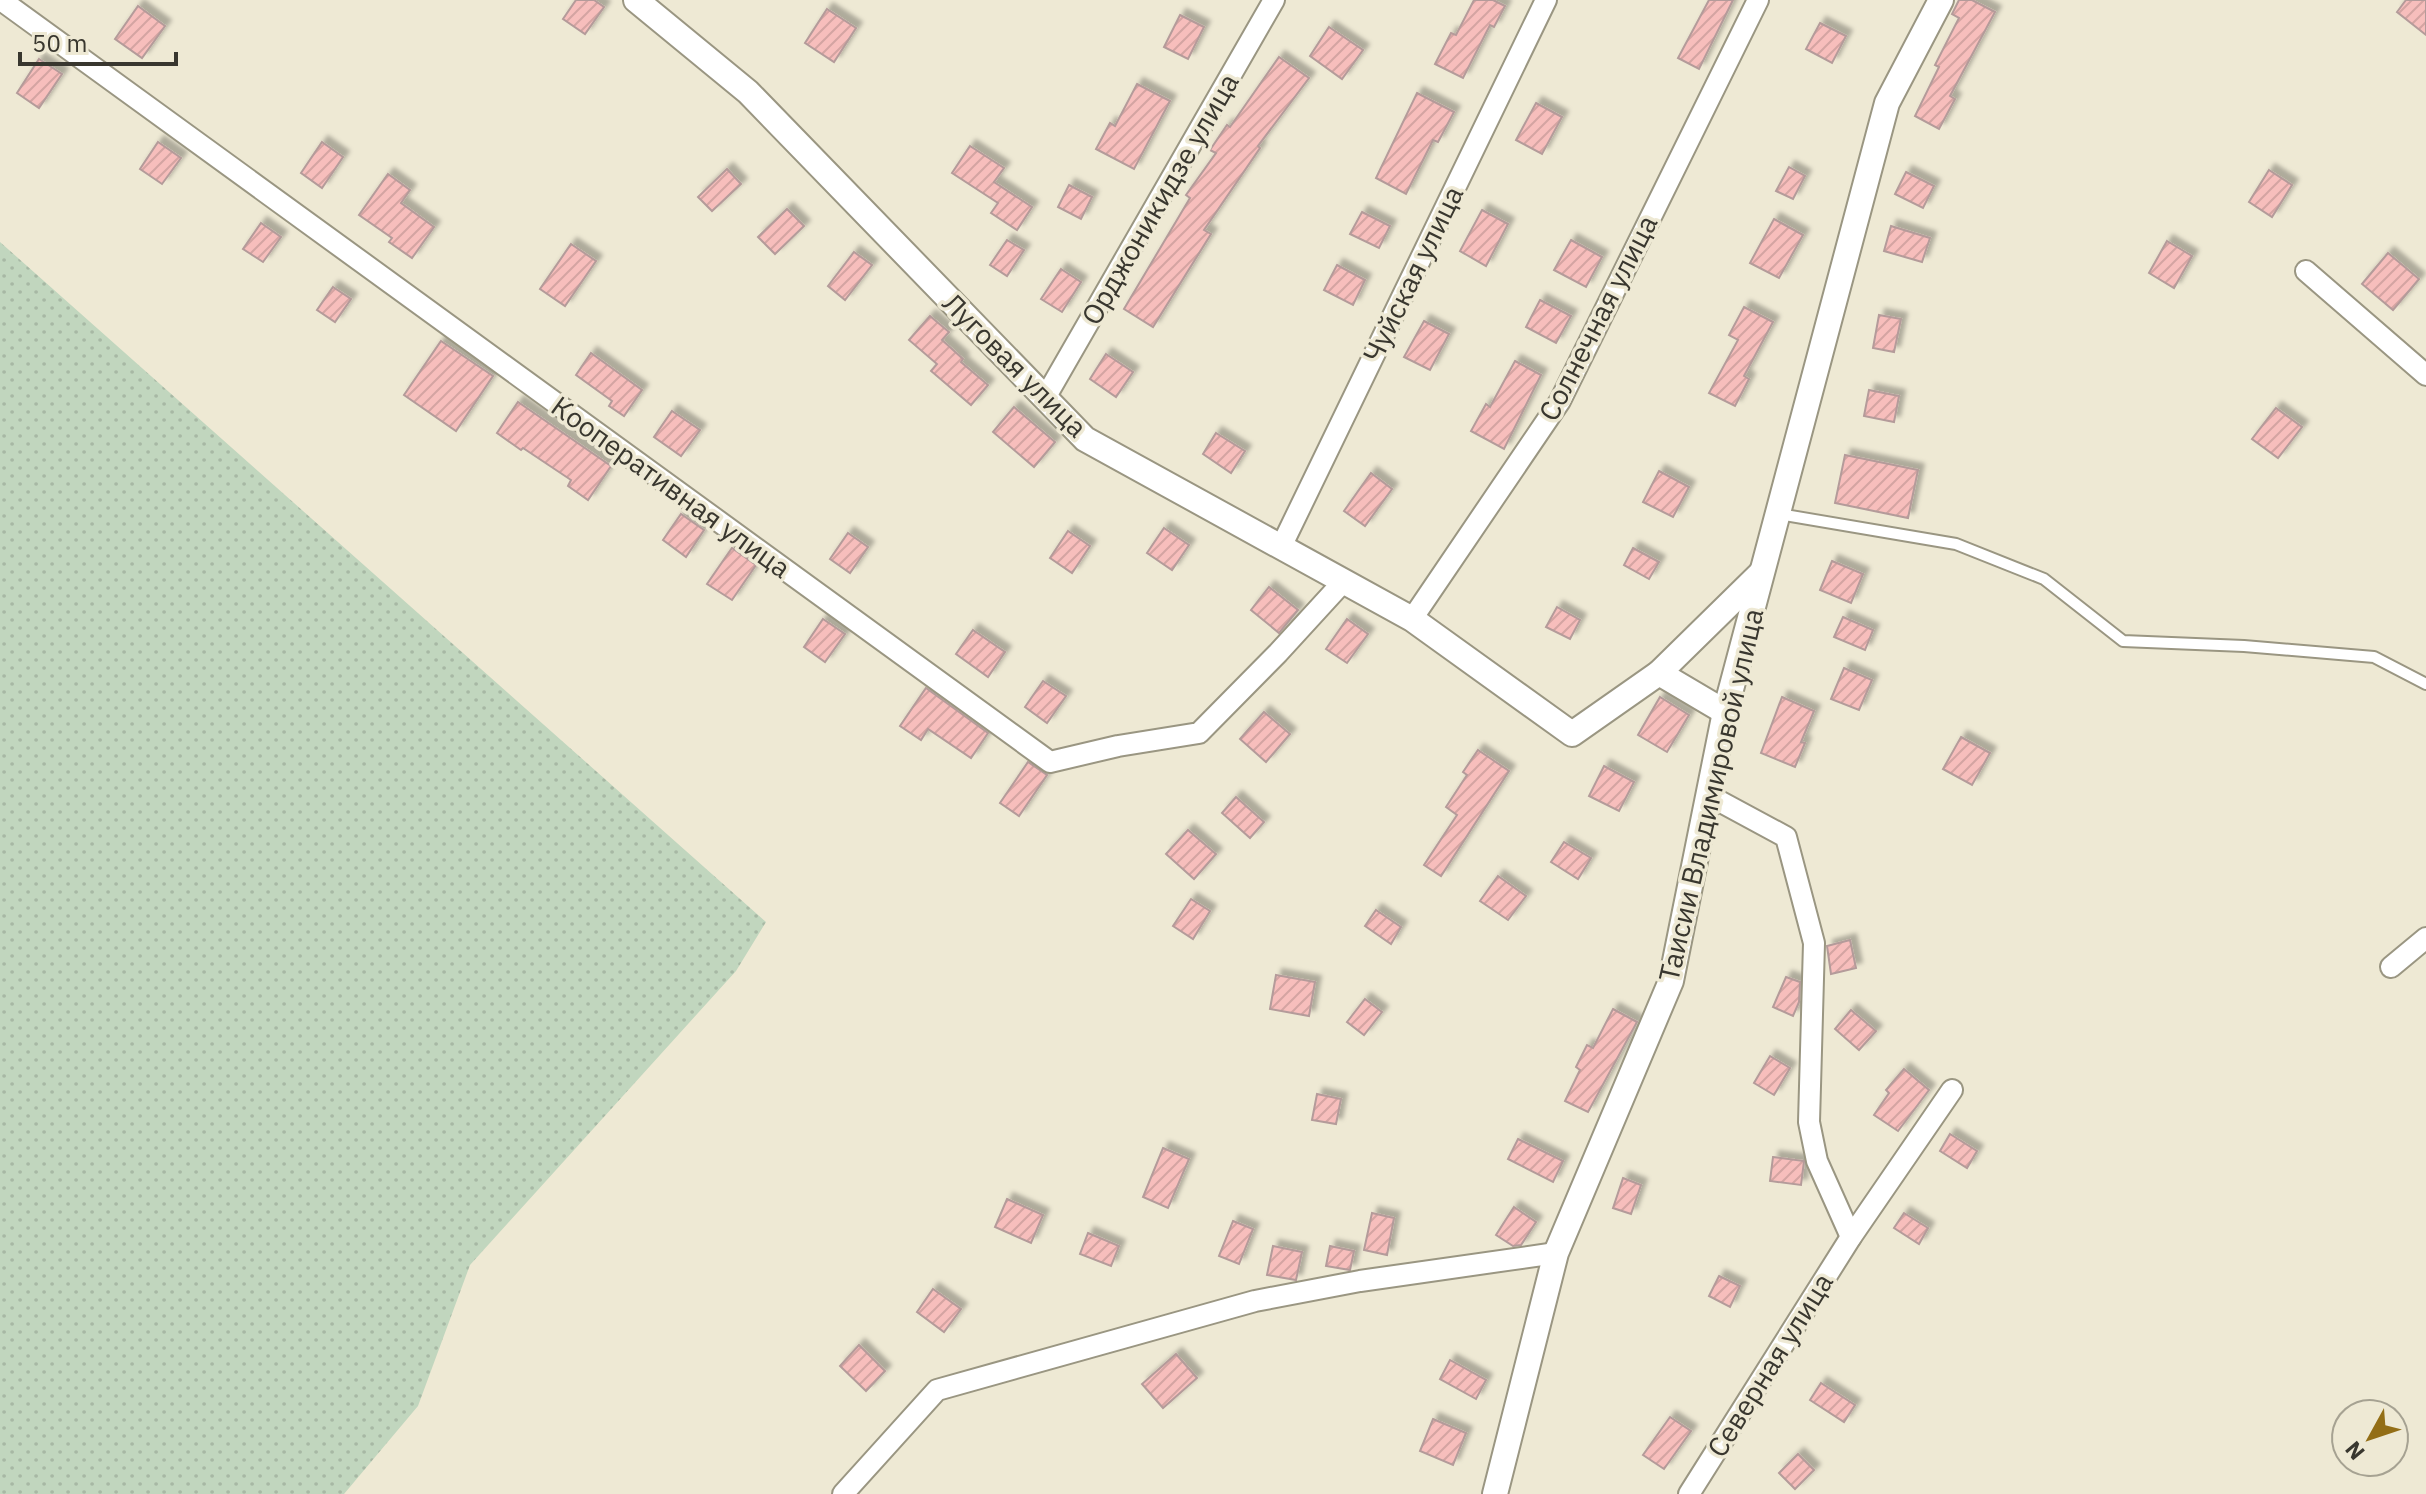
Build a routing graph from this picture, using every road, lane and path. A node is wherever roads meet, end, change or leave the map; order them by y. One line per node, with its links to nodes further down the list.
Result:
1 (1, 0): 13 (street, Кооперативная улица)
2 (636, 0): 9 (street, Луговая улица)
3 (1274, 0): 9 (street, Орджоникидзе улица)
4 (1546, 0): 11 (street, Чуйская улица)
5 (1758, 0): 14 (street, Солнечная улица)
6 (1941, 0): 10 (street, Таисии Владимировой улица)
7 (2306, 271): 8 (street)
8 (2426, 375)
9 (1045, 398): 11 (street, Луговая улица)
10 (1777, 513): 12 (street, Таисии Владимировой улица); 16 (lane)
11 (1281, 547): 13 (street, Луговая улица)
12 (1762, 572): 15 (street); 17 (street, Таисии Владимировой улица)
13 (1343, 582): 14 (street, Луговая улица)
14 (1412, 619): 15 (street, Луговая улица)
15 (1659, 673): 17 (street)
16 (2426, 684)
17 (1725, 712): 18 (street, Таисии Владимировой улица)
18 (1708, 795): 22 (street); 23 (street, Таисии Владимировой улица)
19 (2426, 938): 20 (street)
20 (2391, 967)
21 (1952, 1090): 22 (street, Северная улица)
22 (1851, 1237): 26 (street, Северная улица)
23 (1556, 1253): 24 (street); 25 (street, Таисии Владимировой улица)
24 (843, 1494)
25 (1495, 1494)
26 (1689, 1494)

